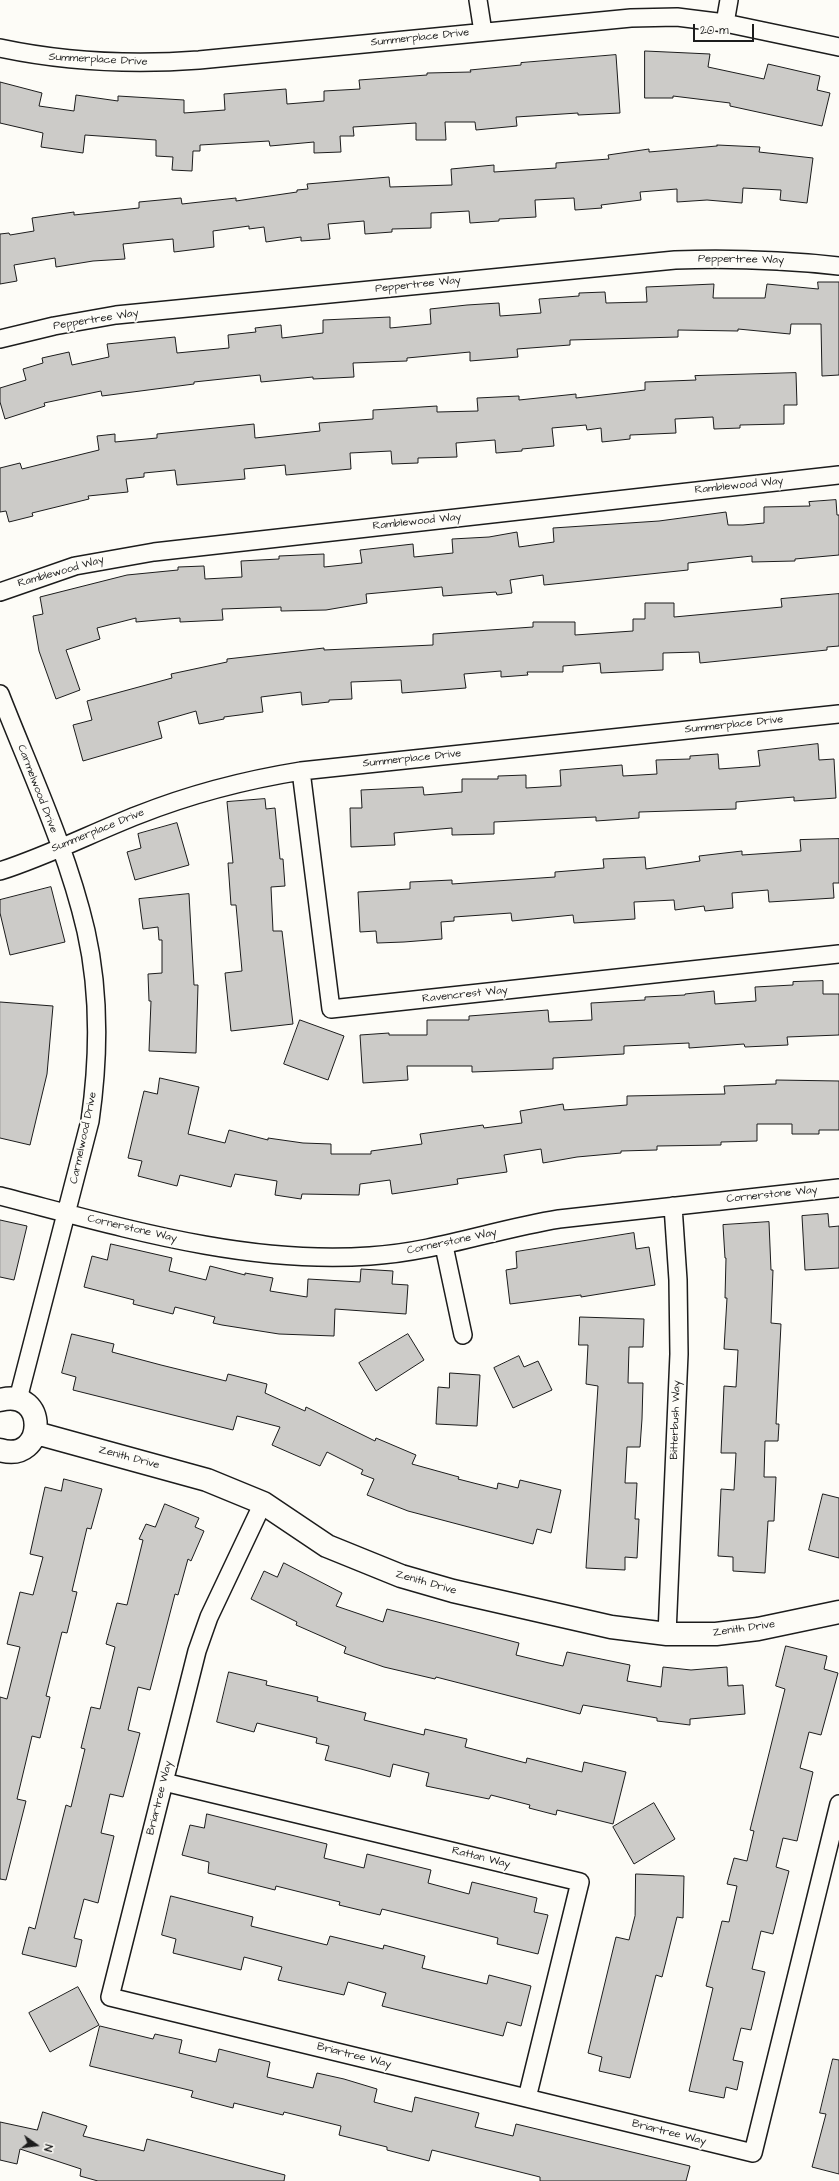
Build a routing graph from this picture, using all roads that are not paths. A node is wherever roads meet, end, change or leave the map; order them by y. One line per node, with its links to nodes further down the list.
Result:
1 (478, 0): 4 (street)
2 (729, 0): 3 (street)
3 (725, 23): 4 (street, Summerplace Drive); 5 (street, Summerplace Drive)
4 (483, 32): 6 (street, Summerplace Drive)
5 (839, 47)
6 (0, 48)
7 (839, 266): 8 (street, Peppertree Way)
8 (0, 339)
9 (839, 475): 10 (street, Ramblewood Way)
10 (0, 592)
11 (0, 694): 14 (street, Carmelwood Drive)
12 (839, 714): 13 (street, Summerplace Drive)
13 (301, 771): 14 (street, Summerplace Drive); 16 (street, Ravencrest Way)
14 (60, 847): 15 (street, Summerplace Drive); 20 (street, Carmelwood Drive)
15 (0, 871)
16 (839, 954)
17 (839, 1188): 19 (street, Cornerstone Way)
18 (0, 1196): 20 (street, Cornerstone Way)
19 (673, 1206): 21 (street, Cornerstone Way); 28 (street, Bitterbush Way)
20 (67, 1213): 21 (street, Cornerstone Way); 23 (street, Carmelwood Drive)
21 (444, 1246): 22 (street)
22 (463, 1334)
23 (9, 1400): 24 (street)
24 (36, 1433): 25 (street); 26 (street, Zenith Drive)
25 (1, 1455)
26 (263, 1503): 28 (street, Zenith Drive); 29 (street, Briartree Way)
27 (839, 1612): 28 (street, Zenith Drive)
28 (667, 1634)
29 (164, 1782): 31 (street, Rattan Way); 31 (street, Briartree Way)
30 (839, 1804): 31 (street, Briartree Way)
31 (527, 2098)

